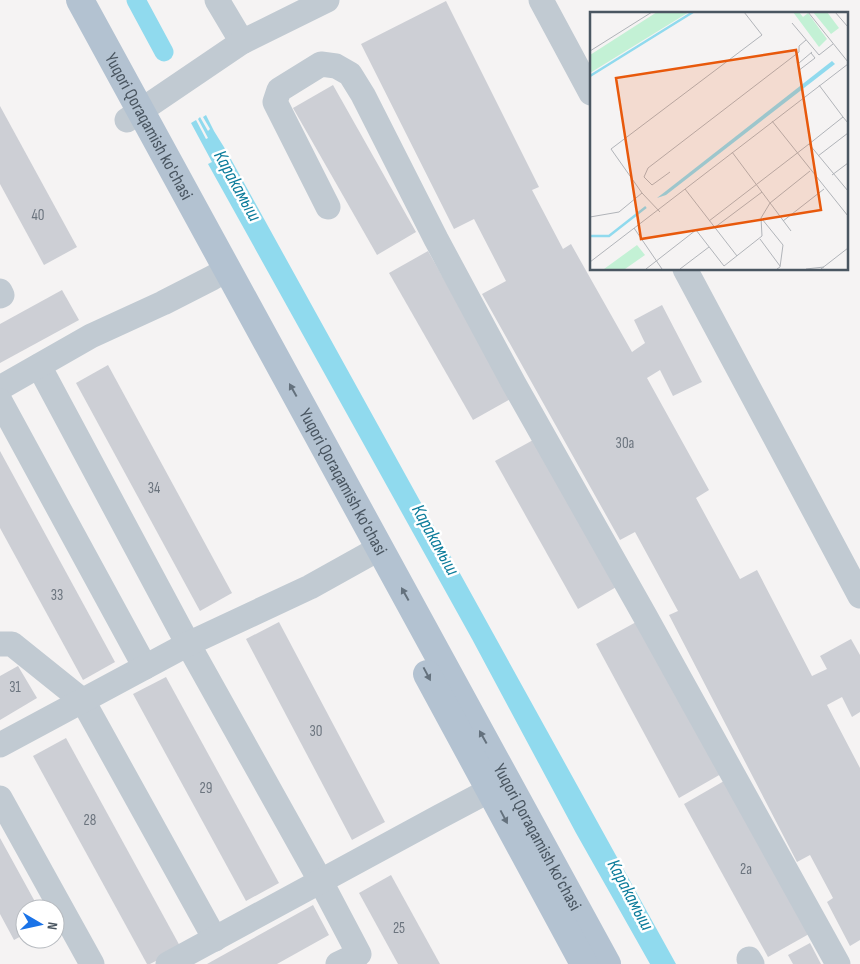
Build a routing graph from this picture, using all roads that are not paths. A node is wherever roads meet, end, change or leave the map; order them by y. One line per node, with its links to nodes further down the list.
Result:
1 (62, 0): 8 (main road, Yuqori Qoraqamish ko'chasi)
2 (80, 0): 8 (main road, Yuqori Qoraqamish ko'chasi)
3 (217, 0): 6 (lane)
4 (327, 0): 6 (lane)
5 (542, 0): 7 (lane)
6 (242, 42): 8 (lane)
7 (590, 91)
8 (134, 115): 11 (main road, Yuqori Qoraqamish ko'chasi)
9 (328, 207): 33 (lane)
10 (686, 270): 18 (lane)
11 (220, 273): 14 (lane); 17 (main road, Yuqori Qoraqamish ko'chasi)
12 (0, 291): 13 (lane)
13 (0, 296)
14 (40, 366): 15 (lane); 19 (lane)
15 (0, 388)
16 (0, 401): 21 (lane)
17 (372, 553): 19 (lane); 24 (main road, Yuqori Qoraqamish ko'chasi)
18 (860, 596)
19 (188, 644): 21 (lane); 26 (lane)
20 (4, 646): 22 (lane)
21 (145, 667): 22 (lane)
22 (83, 701): 23 (lane); 27 (lane)
23 (0, 745)
24 (498, 786): 26 (lane); 31 (main road, Yuqori Qoraqamish ko'chasi, one-way to 31); 32 (main road, Yuqori Qoraqamish ko'chasi)
25 (0, 798): 29 (lane)
26 (321, 882): 27 (lane); 28 (lane)
27 (215, 939): 30 (lane)
28 (354, 961)
29 (92, 964)
30 (168, 964)
31 (584, 964)
32 (607, 964)
33 (838, 964)

